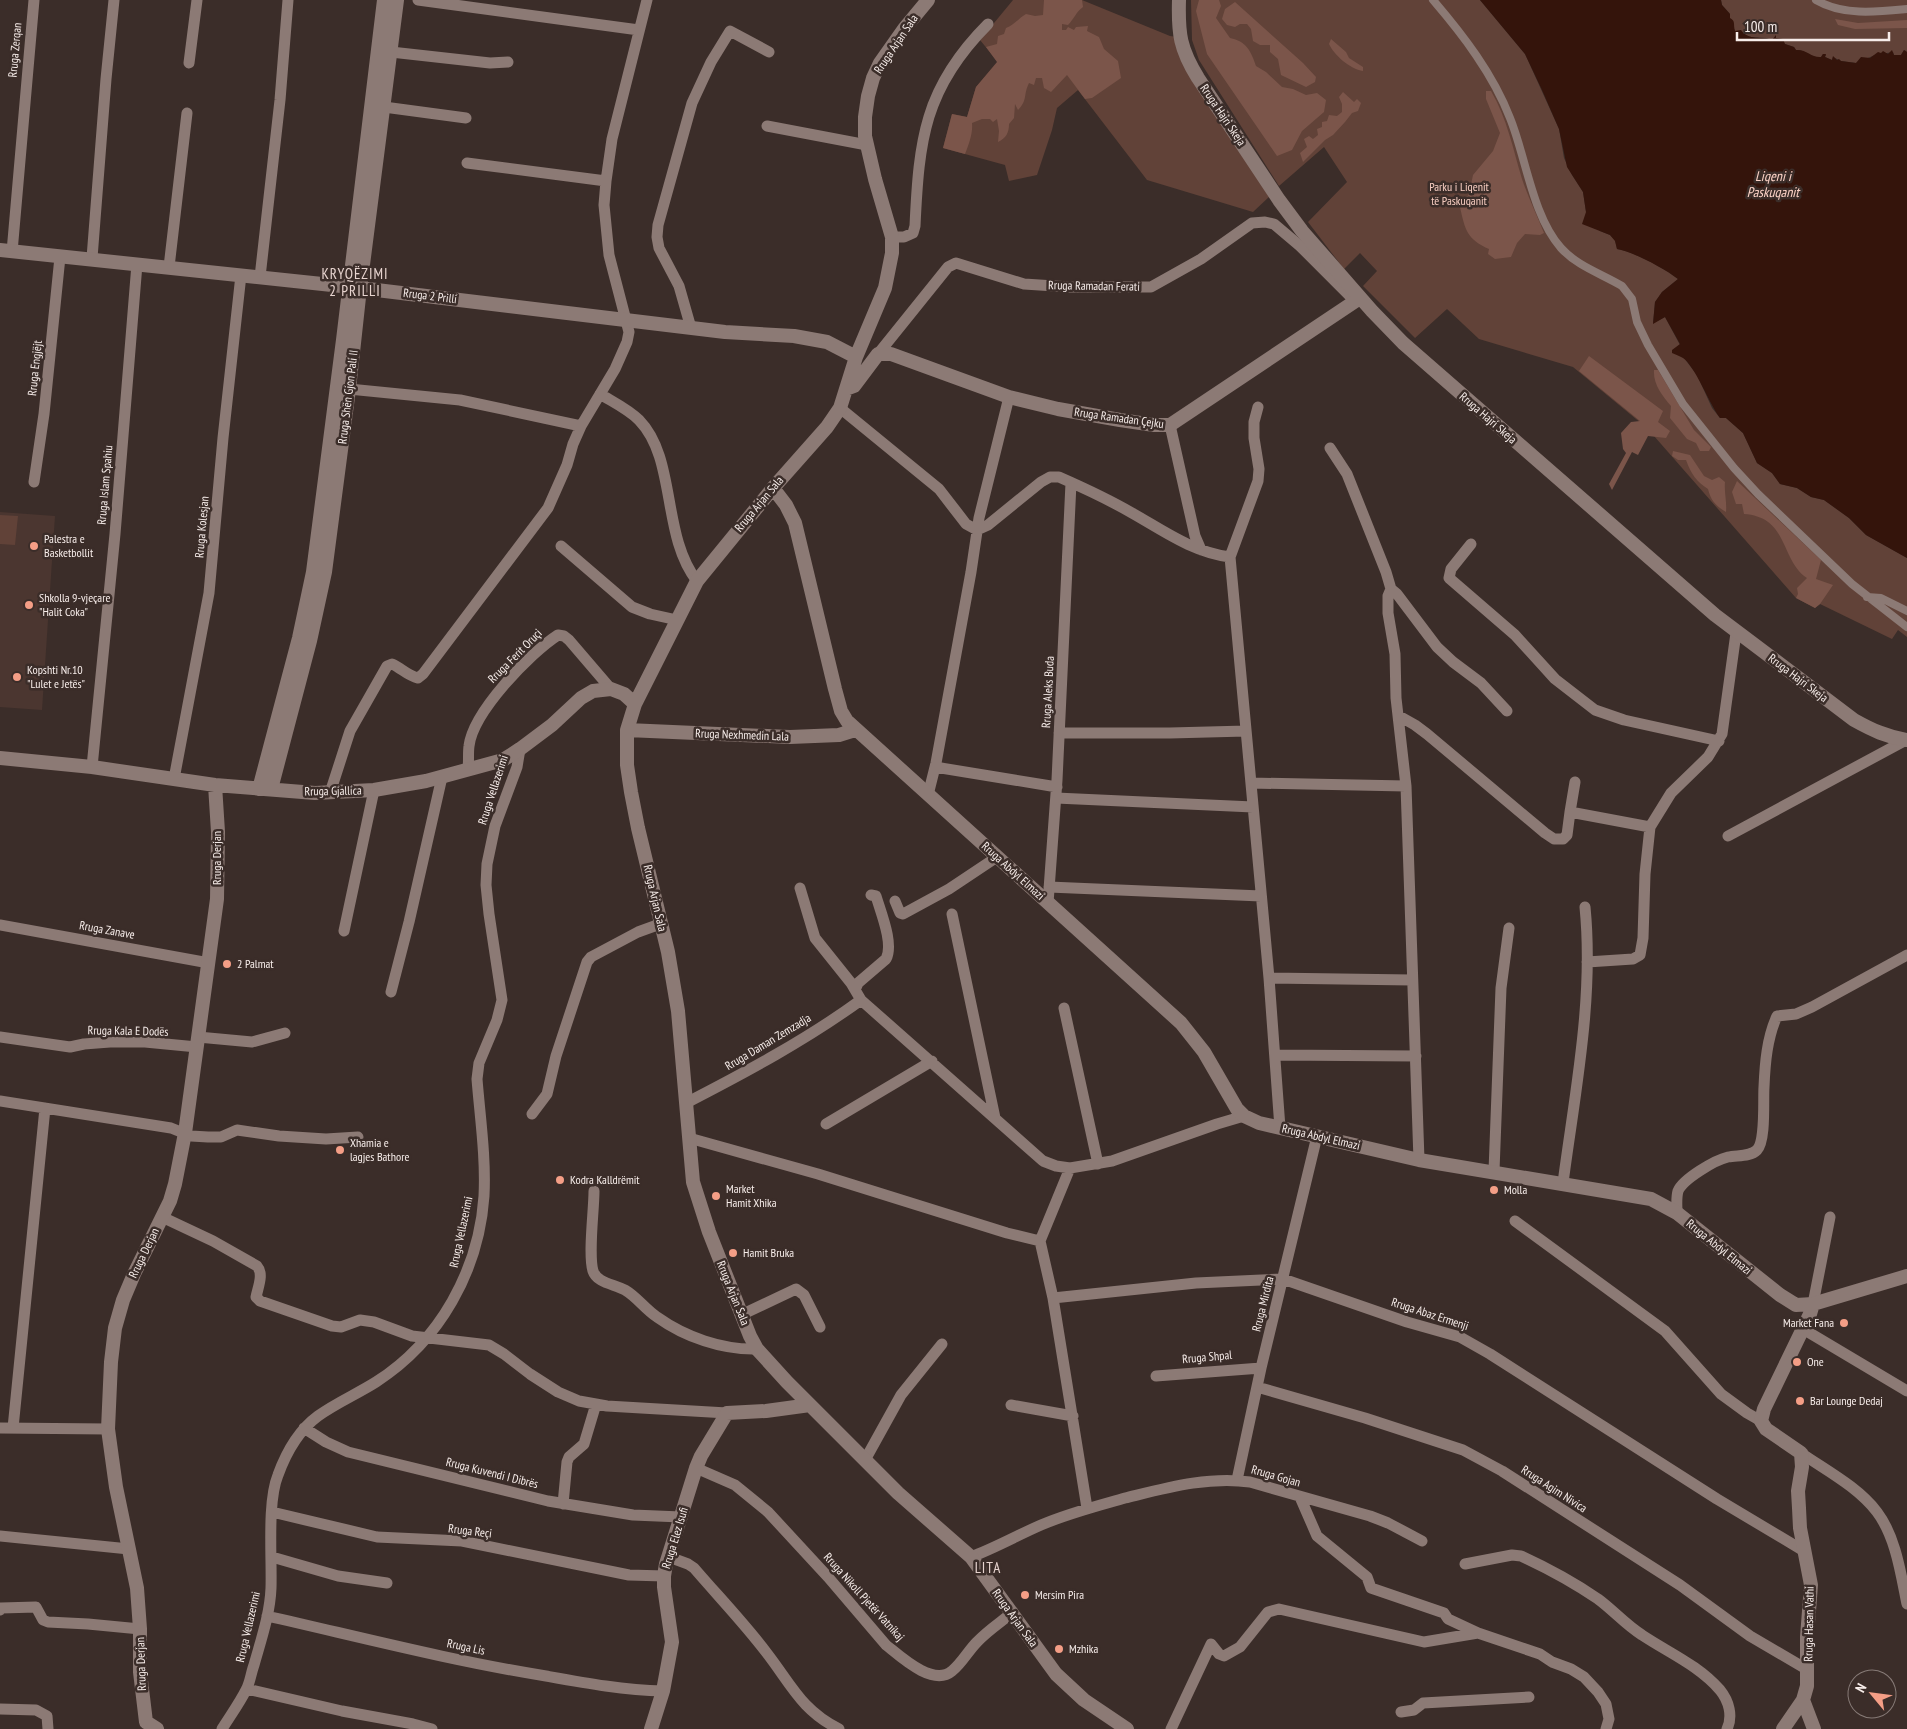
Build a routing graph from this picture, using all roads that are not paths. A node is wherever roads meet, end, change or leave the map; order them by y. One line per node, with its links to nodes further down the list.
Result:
1 (34, 0): 28 (street, Rruga Zerqan)
2 (114, 0): 30 (street)
3 (197, 0): 19 (street)
4 (288, 0): 34 (street)
5 (384, 0): 35 (street, Rruga Shën Gjon Pali II)
6 (397, 0): 16 (street, Rruga Shën Gjon Pali II)
7 (418, 0): 15 (street)
8 (647, 0): 15 (street)
9 (928, 0): 24 (street, Rruga Arjan Sala)
10 (1179, 0): 36 (street, Rruga Hajri Skeja)
11 (1433, 0): 60 (street)
12 (1816, 0): 13 (street)
13 (1907, 9)
14 (988, 24): 27 (street)
15 (639, 30): 26 (street)
16 (391, 52): 18 (street); 20 (street, Rruga Shën Gjon Pali II)
17 (769, 52): 38 (street)
18 (508, 62)
19 (189, 63)
20 (384, 107): 22 (street); 35 (street, Rruga Shën Gjon Pali II)
21 (187, 113): 32 (street)
22 (466, 118)
23 (767, 126): 24 (street)
24 (867, 145): 27 (street, Rruga Arjan Sala)
25 (467, 163): 26 (street)
26 (606, 181): 37 (street)
27 (892, 237): 40 (street, Rruga Arjan Sala)
28 (6, 251): 29 (street, Rruga 2 Prilli)
29 (60, 257): 30 (street, Rruga 2 Prilli); 50 (street, Rruga Engjëjt)
30 (92, 258): 31 (street, Rruga 2 Prilli)
31 (137, 264): 32 (street, Rruga 2 Prilli); 77 (street, Rruga Islam Spahiu)
32 (168, 267): 33 (street, Rruga 2 Prilli)
33 (241, 275): 34 (street, Rruga 2 Prilli); 81 (street, Rruga Kolesjan)
34 (260, 277): 35 (street, Rruga 2 Prilli)
35 (355, 288): 37 (street, Rruga 2 Prilli); 41 (street, Rruga Shën Gjon Pali II); 86 (street, Rruga Shën Gjon Pali II)
36 (1357, 299): 39 (street, Rruga Ramadan Ferati); 47 (street, Rruga Ramadan Çejku); 64 (street, Rruga Hajri Skeja)
37 (626, 319): 38 (street, Rruga 2 Prilli); 43 (street)
38 (691, 328): 40 (street, Rruga 2 Prilli)
39 (878, 354): 42 (street, Rruga Ramadan Ferati); 44 (street, Rruga Ramadan Çejku)
40 (856, 357): 42 (street, Rruga Arjan Sala)
41 (349, 389): 48 (street); 86 (street, Rruga Shën Gjon Pali II)
42 (846, 389): 46 (street, Rruga Arjan Sala)
43 (600, 394): 48 (street); 58 (street)
44 (1009, 397): 47 (street, Rruga Ramadan Çejku); 53 (street)
45 (1258, 407): 57 (street)
46 (840, 408): 52 (street, Rruga Arjan Sala); 53 (street)
47 (1170, 425): 56 (street)
48 (581, 426): 89 (street)
49 (1330, 448): 59 (street)
50 (34, 482)
51 (1071, 482): 53 (street); 56 (street); 72 (street, Rruga Aleks Buda)
52 (773, 488): 58 (street, Rruga Arjan Sala); 70 (street, Rruga Abdyl Elmazi)
53 (977, 530): 78 (street)
54 (1471, 544): 74 (street)
55 (561, 546): 62 (street)
56 (1201, 550): 57 (street)
57 (1230, 557): 71 (street)
58 (697, 581): 62 (street, Rruga Arjan Sala)
59 (1391, 588): 67 (street); 68 (street)
60 (1867, 597): 61 (street); 63 (street)
61 (1907, 611)
62 (677, 620): 66 (street, Rruga Arjan Sala)
63 (1907, 627)
64 (1736, 633): 73 (street, Rruga Hajri Skeja); 74 (street)
65 (611, 689): 66 (street); 75 (street, Rruga Gjallica); 79 (street, Rruga Ferit Oruçi)
66 (635, 704): 69 (street, Rruga Arjan Sala)
67 (1507, 710)
68 (1399, 716): 85 (street); 92 (street)
69 (627, 730): 70 (street, Rruga Nexhmedin Lala); 104 (street, Rruga Arjan Sala)
70 (855, 730): 90 (street, Rruga Abdyl Elmazi)
71 (1246, 731): 72 (street); 83 (street)
72 (1059, 733): 88 (street, Rruga Aleks Buda)
73 (1907, 740): 94 (street)
74 (1719, 742): 93 (street)
75 (520, 749): 79 (street, Rruga Gjallica); 152 (street, Rruga Vellazerimi)
76 (0, 758): 77 (street, Rruga Gjallica)
77 (92, 767): 81 (street, Rruga Gjallica)
78 (935, 768): 88 (street); 90 (street)
79 (468, 769): 80 (street, Rruga Gjallica)
80 (442, 777): 87 (street, Rruga Gjallica); 113 (street)
81 (174, 779): 84 (street, Rruga Gjallica)
82 (1575, 782): 92 (street)
83 (1251, 783): 85 (street); 91 (street)
84 (215, 785): 86 (street, Rruga Gjallica); 110 (street, Rruga Derjan)
85 (1406, 786): 112 (street)
86 (265, 789): 89 (street, Rruga Gjallica)
87 (374, 790): 89 (street, Rruga Gjallica); 107 (street)
88 (1056, 792): 91 (street); 96 (street, Rruga Aleks Buda)
89 (330, 793)
90 (928, 795): 95 (street, Rruga Abdyl Elmazi)
91 (1253, 807): 99 (street)
92 (1570, 812): 93 (street)
93 (1650, 827): 109 (street)
94 (1728, 836)
95 (997, 857): 100 (street); 101 (street, Rruga Abdyl Elmazi)
96 (1049, 887): 99 (street); 101 (street, Rruga Aleks Buda)
97 (800, 888): 114 (street)
98 (871, 895): 114 (street, Rruga Daman Zemzadja)
99 (1261, 896): 111 (street)
100 (895, 901)
101 (1048, 903): 126 (street, Rruga Abdyl Elmazi)
102 (1584, 907): 109 (street)
103 (952, 914): 127 (street)
104 (660, 924): 123 (street, Rruga Arjan Sala); 125 (street)
105 (0, 925): 110 (street, Rruga Zanave)
106 (1509, 928): 137 (street)
107 (344, 932)
108 (1907, 955): 140 (street)
109 (1587, 962): 138 (street)
110 (208, 963): 118 (street, Rruga Derjan)
111 (1269, 978): 112 (street); 119 (street)
112 (1412, 980): 120 (street)
113 (391, 992)
114 (858, 995): 121 (street); 123 (street, Rruga Daman Zemzadja)
115 (1064, 1008): 135 (street)
116 (285, 1033): 118 (street, Rruga Kala E Dodës)
117 (0, 1037): 118 (street, Rruga Kala E Dodës)
118 (198, 1042): 130 (street, Rruga Derjan)
119 (1275, 1055): 120 (street); 129 (street)
120 (1416, 1056): 134 (street)
121 (932, 1061): 127 (street); 128 (street)
122 (0, 1101): 124 (street)
123 (686, 1104): 133 (street, Rruga Arjan Sala)
124 (45, 1108): 130 (street); 166 (street)
125 (532, 1114)
126 (1244, 1116): 129 (street, Rruga Abdyl Elmazi); 135 (street)
127 (995, 1118): 136 (street)
128 (826, 1124)
129 (1280, 1128): 131 (street, Rruga Abdyl Elmazi)
130 (185, 1133): 132 (street); 142 (street, Rruga Derjan)
131 (1317, 1136): 134 (street, Rruga Abdyl Elmazi); 146 (street, Rruga Mirdita)
132 (358, 1137)
133 (689, 1138): 144 (street); 149 (street, Rruga Arjan Sala)
134 (1419, 1160): 137 (street, Rruga Abdyl Elmazi)
135 (1098, 1164): 136 (street)
136 (1070, 1168): 144 (street)
137 (1494, 1172): 138 (street, Rruga Abdyl Elmazi)
138 (1563, 1183): 140 (street, Rruga Abdyl Elmazi)
139 (594, 1191): 154 (street)
140 (1677, 1213): 148 (street, Rruga Abdyl Elmazi)
141 (1830, 1216): 148 (street)
142 (162, 1217): 152 (street); 168 (street, Rruga Derjan)
143 (1515, 1221): 164 (street)
144 (1040, 1241): 147 (street)
145 (1907, 1276): 148 (street, Rruga Abdyl Elmazi)
146 (1283, 1279): 147 (street, Rruga Abaz Ermenji); 155 (street, Rruga Mirdita); 181 (street, Rruga Abaz Ermenji)
147 (1053, 1298): 163 (street)
148 (1813, 1304): 151 (street)
149 (741, 1315): 150 (street); 154 (street, Rruga Arjan Sala)
150 (820, 1327)
151 (1803, 1329): 158 (street); 164 (street)
152 (426, 1338): 159 (street); 167 (street, Rruga Vellazerimi)
153 (942, 1344): 170 (street)
154 (757, 1349): 160 (street, Rruga Arjan Sala)
155 (1261, 1368): 156 (street, Rruga Shpal); 157 (street, Rruga Mirdita)
156 (1156, 1376)
157 (1257, 1387): 172 (street, Rruga Mirdita); 195 (street, Rruga Agim Nivica)
158 (1907, 1390)
159 (596, 1404): 162 (street); 174 (street)
160 (810, 1405): 162 (street); 170 (street, Rruga Arjan Sala)
161 (1010, 1405): 163 (street)
162 (726, 1413): 171 (street, Rruga Elez Isufi)
163 (1073, 1416): 175 (street)
164 (1761, 1420): 169 (street)
165 (0, 1428): 166 (street)
166 (14, 1428): 168 (street)
167 (304, 1428): 174 (street, Rruga Kuvendi I Dibrës); 176 (street, Rruga Vellazerimi)
168 (108, 1429): 180 (street, Rruga Derjan)
169 (1801, 1453): 181 (street, Rruga Hasan Vathi); 186 (street)
170 (865, 1460): 184 (street, Rruga Arjan Sala)
171 (696, 1468): 177 (street, Rruga Elez Isufi); 191 (street, Rruga Nikoll Pjetër Vatnikaj)
172 (1237, 1480): 173 (street, Rruga Gojan); 175 (street, Rruga Gojan)
173 (1300, 1497): 179 (street, Rruga Gojan); 194 (street)
174 (563, 1504): 177 (street, Rruga Kuvendi I Dibrës)
175 (1087, 1508): 184 (street, Rruga Gojan)
176 (272, 1512): 182 (street, Rruga Vellazerimi); 187 (street, Rruga Reçi)
177 (681, 1517): 183 (street, Rruga Elez Isufi)
178 (0, 1536): 180 (street)
179 (1422, 1541)
180 (130, 1549): 193 (street, Rruga Derjan)
181 (1804, 1551): 195 (street, Rruga Hasan Vathi)
182 (272, 1557): 188 (street); 192 (street, Rruga Vellazerimi)
183 (669, 1557): 187 (street, Rruga Elez Isufi); 207 (street)
184 (971, 1557): 191 (street, Rruga Arjan Sala)
185 (1465, 1564): 211 (street)
186 (1904, 1566): 189 (street)
187 (664, 1576): 197 (street, Rruga Elez Isufi)
188 (387, 1583)
189 (1907, 1604)
190 (0, 1610): 193 (street)
191 (1012, 1612): 208 (street, Rruga Arjan Sala)
192 (267, 1616): 196 (street, Rruga Vellazerimi); 197 (street, Rruga Lis)
193 (140, 1629): 202 (street, Rruga Derjan)
194 (1478, 1633): 209 (street); 210 (street)
195 (1808, 1670): 199 (street, Rruga Hasan Vathi)
196 (247, 1689): 204 (street, Rruga Vellazerimi); 205 (street)
197 (662, 1691): 206 (street, Rruga Elez Isufi)
198 (1529, 1696): 201 (street)
199 (1803, 1700): 212 (street, Rruga Hasan Vathi); 213 (street)
200 (0, 1708): 203 (street)
201 (1401, 1712)
202 (149, 1727)
203 (48, 1729)
204 (222, 1729)
205 (432, 1729)
206 (651, 1729)
207 (839, 1729)
208 (1127, 1729)
209 (1171, 1729)
210 (1606, 1729)
211 (1727, 1729)
212 (1783, 1729)
213 (1814, 1729)

